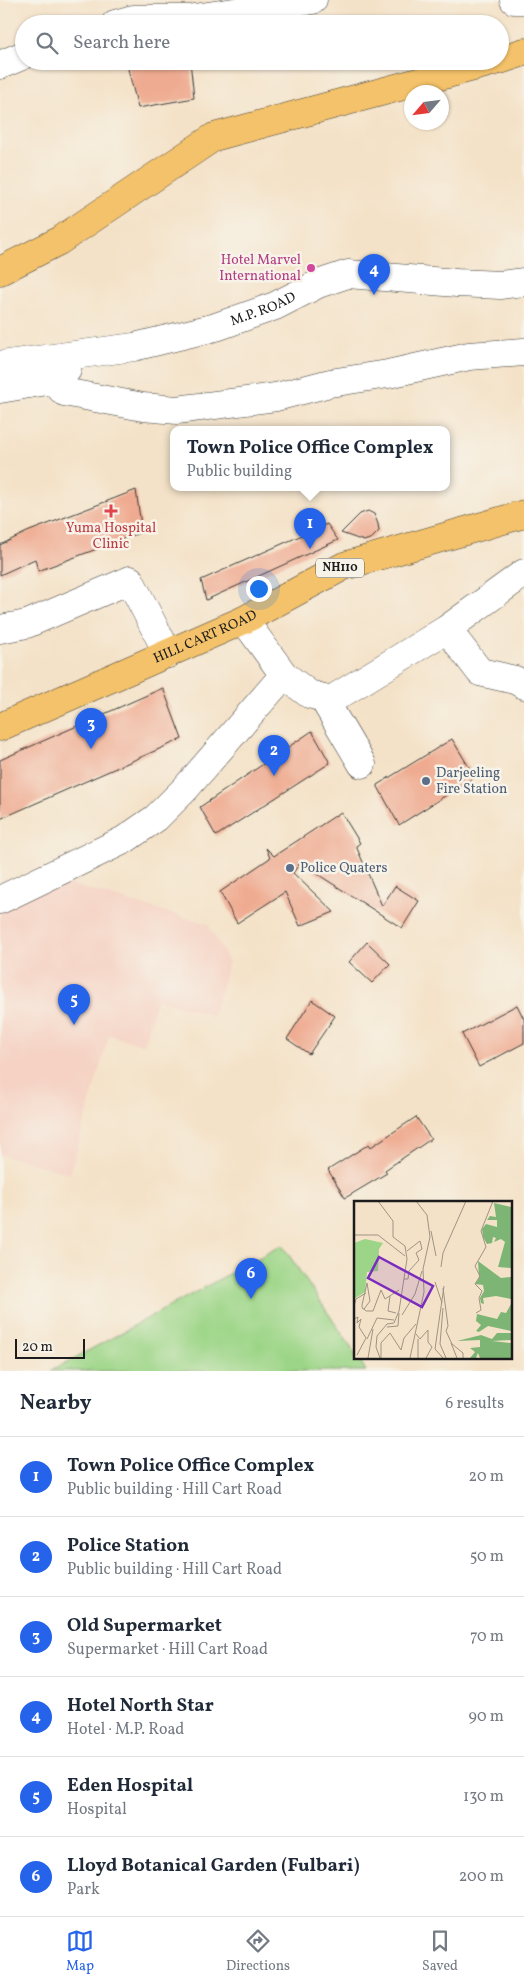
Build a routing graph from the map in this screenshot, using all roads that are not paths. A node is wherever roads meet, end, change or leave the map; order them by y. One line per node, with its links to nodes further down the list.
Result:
1 (313, 0): 4 (street)
2 (514, 0): 3 (street)
3 (523, 0)
4 (214, 15)
5 (524, 52): 6 (main road)
6 (509, 57)
7 (15, 59): 8 (street)
8 (0, 65)
9 (463, 70): 10 (main road)
10 (0, 271)
11 (524, 282): 12 (street, M.P. ROAD)
12 (108, 350): 14 (street, M.P. ROAD); 15 (street)
13 (524, 352): 15 (street)
14 (0, 365)
15 (52, 380): 16 (street)
16 (0, 389)
17 (524, 514): 19 (main road, HILL CART ROAD / NH110)
18 (524, 573): 21 (street)
19 (244, 620): 22 (main road, HILL CART ROAD / NH110); 23 (street)
20 (0, 629): 22 (street)
21 (447, 629): 24 (street); 25 (street)
22 (168, 654): 26 (main road, HILL CART ROAD / NH110)
23 (284, 675): 25 (street); 28 (street)
24 (524, 685)
25 (323, 698): 27 (street)
26 (0, 728)
27 (362, 764)
28 (0, 900)

